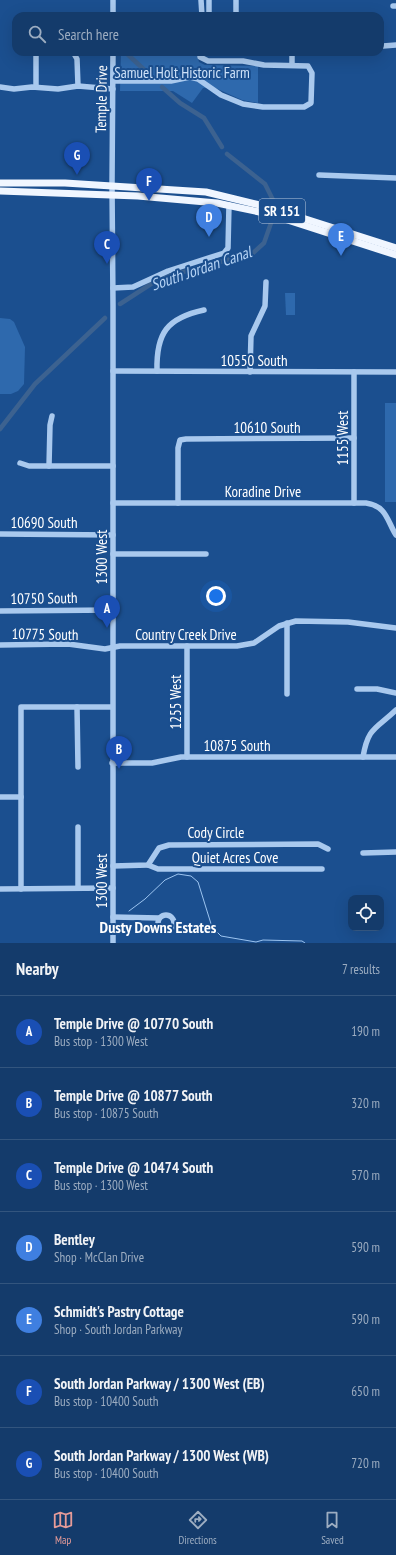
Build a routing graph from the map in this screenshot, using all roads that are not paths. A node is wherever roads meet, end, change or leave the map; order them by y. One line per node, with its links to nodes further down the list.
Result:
1 (113, 0): 5 (street)
2 (201, 0): 6 (street)
3 (209, 0): 7 (street)
4 (236, 0): 8 (street)
5 (113, 12)
6 (202, 12)
7 (209, 12)
8 (236, 12)
9 (396, 45): 10 (street)
10 (384, 46)
11 (36, 56): 20 (street)
12 (76, 56): 18 (street)
13 (113, 56): 17 (street, Temple Drive)
14 (200, 56): 16 (street)
15 (292, 56): 16 (street)
16 (292, 65): 17 (street)
17 (113, 81): 21 (street, Temple Drive)
18 (78, 86): 20 (street); 21 (street)
19 (0, 87): 20 (street)
20 (36, 87)
21 (113, 89): 25 (street, Temple Drive)
22 (319, 175): 23 (street)
23 (396, 178)
24 (0, 183): 25 (main road, SR 151)
25 (112, 185): 27 (street, Temple Drive); 29 (main road, SR 151)
26 (0, 190): 27 (main road, SR 151)
27 (112, 195): 28 (main road, SR 151); 32 (street, 1300 West)
28 (229, 205): 30 (main road, SR 151); 32 (street)
29 (396, 248)
30 (396, 255)
31 (266, 282): 36 (street)
32 (113, 288): 34 (street, 1300 West)
33 (204, 310): 35 (street)
34 (113, 371): 35 (street, 10550 South); 43 (street, 1300 West)
35 (157, 371): 36 (street, 10550 South)
36 (250, 372): 37 (street, 10550 South)
37 (354, 372): 38 (street, 10550 South); 40 (street, 1155 West)
38 (396, 372)
39 (52, 416): 42 (street)
40 (354, 438): 45 (street, 10610 South); 46 (street, 1155 West)
41 (20, 463): 42 (street)
42 (49, 466): 43 (street)
43 (113, 466): 44 (street, 1300 West)
44 (113, 503): 45 (street, Koradine Drive); 48 (street, 1300 West)
45 (178, 503): 46 (street, Koradine Drive)
46 (354, 503): 49 (street, Koradine Drive)
47 (0, 534): 48 (street, 10690 South)
48 (113, 535): 50 (street, 1300 West)
49 (396, 535)
50 (113, 554): 51 (street); 52 (street, 1300 West)
51 (206, 554)
52 (113, 610): 53 (street, 10750 South); 58 (street, 1300 West)
53 (0, 611)
54 (287, 623): 55 (street, Country Creek Drive); 57 (street, Country Creek Drive); 61 (street)
55 (396, 628)
56 (0, 645): 58 (street, 10775 South)
57 (187, 646): 58 (street, Country Creek Drive); 65 (street, 1255 West)
58 (113, 648): 63 (street, 1300 West)
59 (357, 689): 60 (street)
60 (396, 692)
61 (287, 694)
62 (77, 707): 63 (street); 69 (street); 71 (street)
63 (112, 707): 68 (street, 1300 West)
64 (396, 710): 66 (street)
65 (187, 757): 66 (street, 10875 South); 68 (street, 10875 South)
66 (363, 757): 67 (street, 10875 South)
67 (396, 757)
68 (112, 763): 77 (street, 1300 West)
69 (78, 767)
70 (0, 797): 71 (street)
71 (21, 797): 82 (street)
72 (78, 827): 79 (street)
73 (328, 849): 76 (street, Cody Circle)
74 (363, 852): 75 (street)
75 (396, 852)
76 (148, 865): 77 (street); 78 (street, Quiet Acres Cove)
77 (113, 866): 80 (street, 1300 West)
78 (322, 869)
79 (78, 888): 80 (street); 82 (street)
80 (113, 888): 83 (street, 1300 West)
81 (0, 889): 82 (street)
82 (21, 889)
83 (113, 917): 84 (street); 85 (street, 1300 West)
84 (159, 918)
85 (113, 943)

